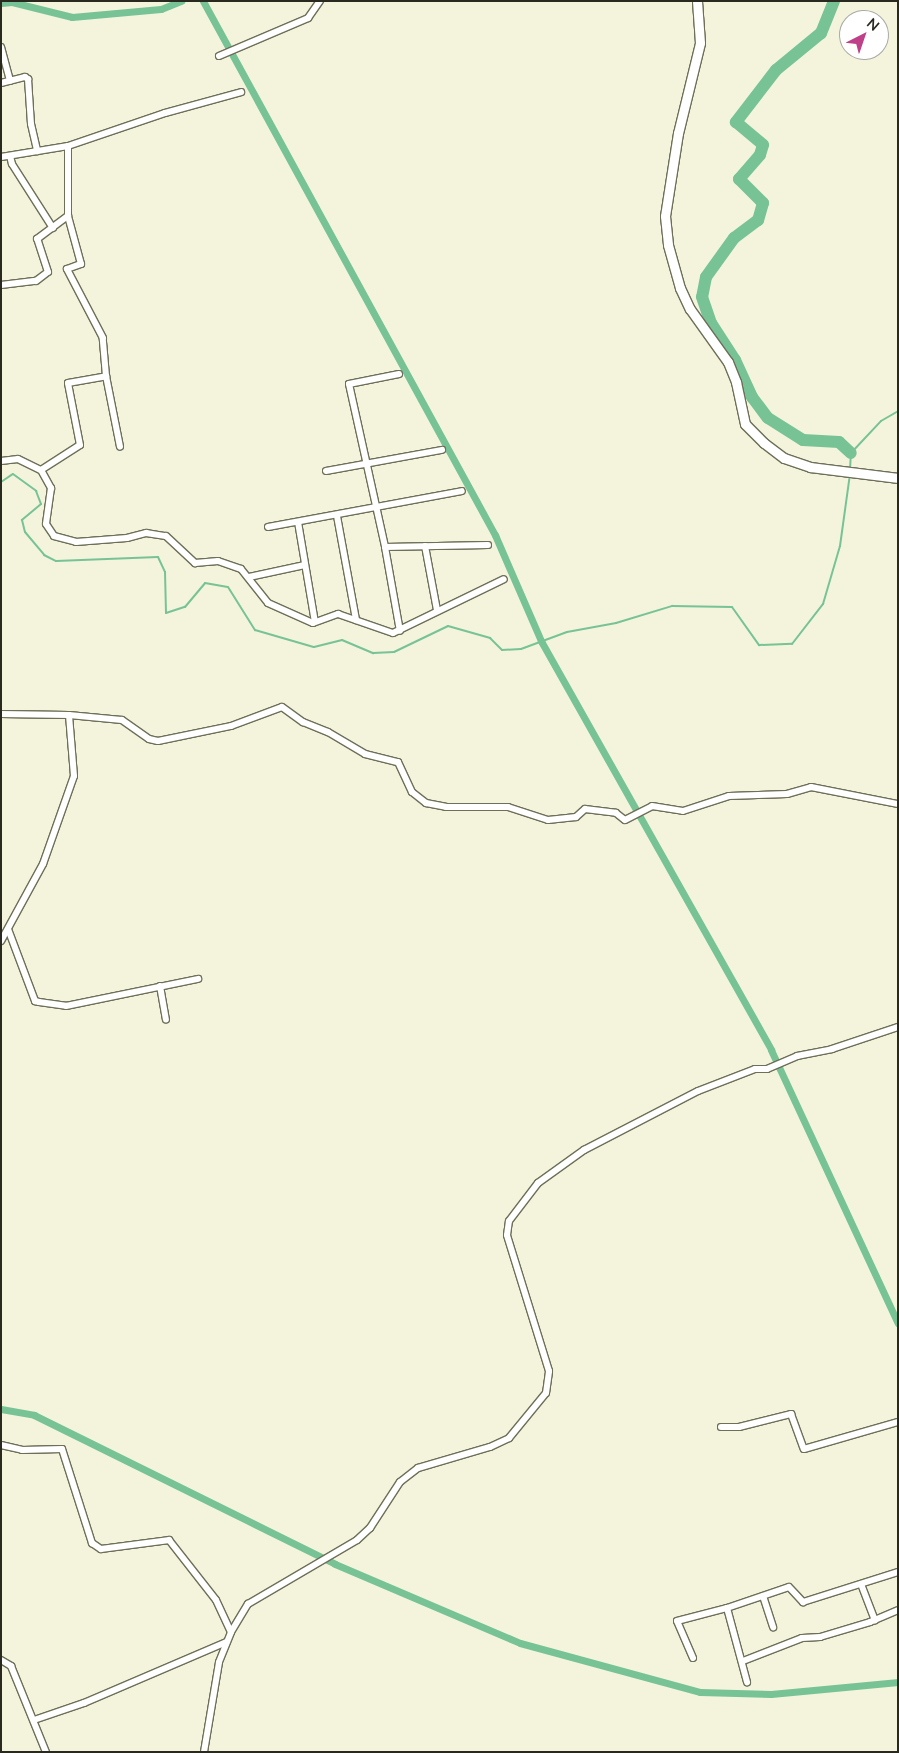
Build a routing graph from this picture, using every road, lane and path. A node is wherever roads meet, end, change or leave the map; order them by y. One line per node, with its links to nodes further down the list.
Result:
1 (320, 1): 4 (street)
2 (697, 1): 23 (street)
3 (1, 47): 5 (street)
4 (221, 55)
5 (10, 81): 6 (street); 9 (street)
6 (1, 83)
7 (241, 92): 8 (street)
8 (68, 146): 9 (street); 12 (street)
9 (37, 151): 10 (street)
10 (10, 156): 11 (street); 13 (street)
11 (1, 157)
12 (68, 216): 13 (street); 16 (street)
13 (53, 228): 14 (street)
14 (1, 285)
15 (399, 374): 20 (street)
16 (106, 376): 17 (street); 21 (street)
17 (120, 447)
18 (442, 450): 20 (street)
19 (1, 461): 21 (street)
20 (367, 466): 22 (street); 25 (street)
21 (41, 470): 33 (street)
22 (326, 471)
23 (898, 478)
24 (462, 491): 25 (street)
25 (377, 508): 26 (street); 31 (street)
26 (337, 516): 27 (street); 36 (street)
27 (298, 522): 28 (street); 32 (street)
28 (268, 527)
29 (488, 545): 30 (street)
30 (425, 546): 31 (street); 35 (street)
31 (385, 547): 38 (street)
32 (305, 565): 33 (street); 37 (street)
33 (249, 577): 37 (street)
34 (504, 579): 35 (street)
35 (437, 610): 38 (street)
36 (356, 620): 37 (street); 38 (street)
37 (315, 622)
38 (400, 631)
39 (1, 714): 40 (street)
40 (69, 715): 41 (street); 42 (street)
41 (898, 804)
42 (8, 929): 43 (street); 45 (street)
43 (1, 941)
44 (198, 979): 45 (street)
45 (160, 986): 46 (street)
46 (166, 1019)
47 (898, 1027): 58 (street)
48 (898, 1422): 49 (street)
49 (721, 1427)
50 (1, 1445): 58 (street)
51 (898, 1572): 52 (street)
52 (862, 1584): 53 (street); 56 (street)
53 (763, 1596): 54 (street); 57 (street)
54 (727, 1608): 60 (street); 62 (street)
55 (898, 1610): 56 (street)
56 (875, 1620): 62 (street)
57 (773, 1627)
58 (231, 1632): 59 (street)
59 (226, 1642): 64 (street); 66 (street)
60 (693, 1658)
61 (1, 1660): 64 (street)
62 (743, 1661): 63 (street)
63 (747, 1682)
64 (34, 1720): 65 (street)
65 (46, 1752)
66 (204, 1752)

